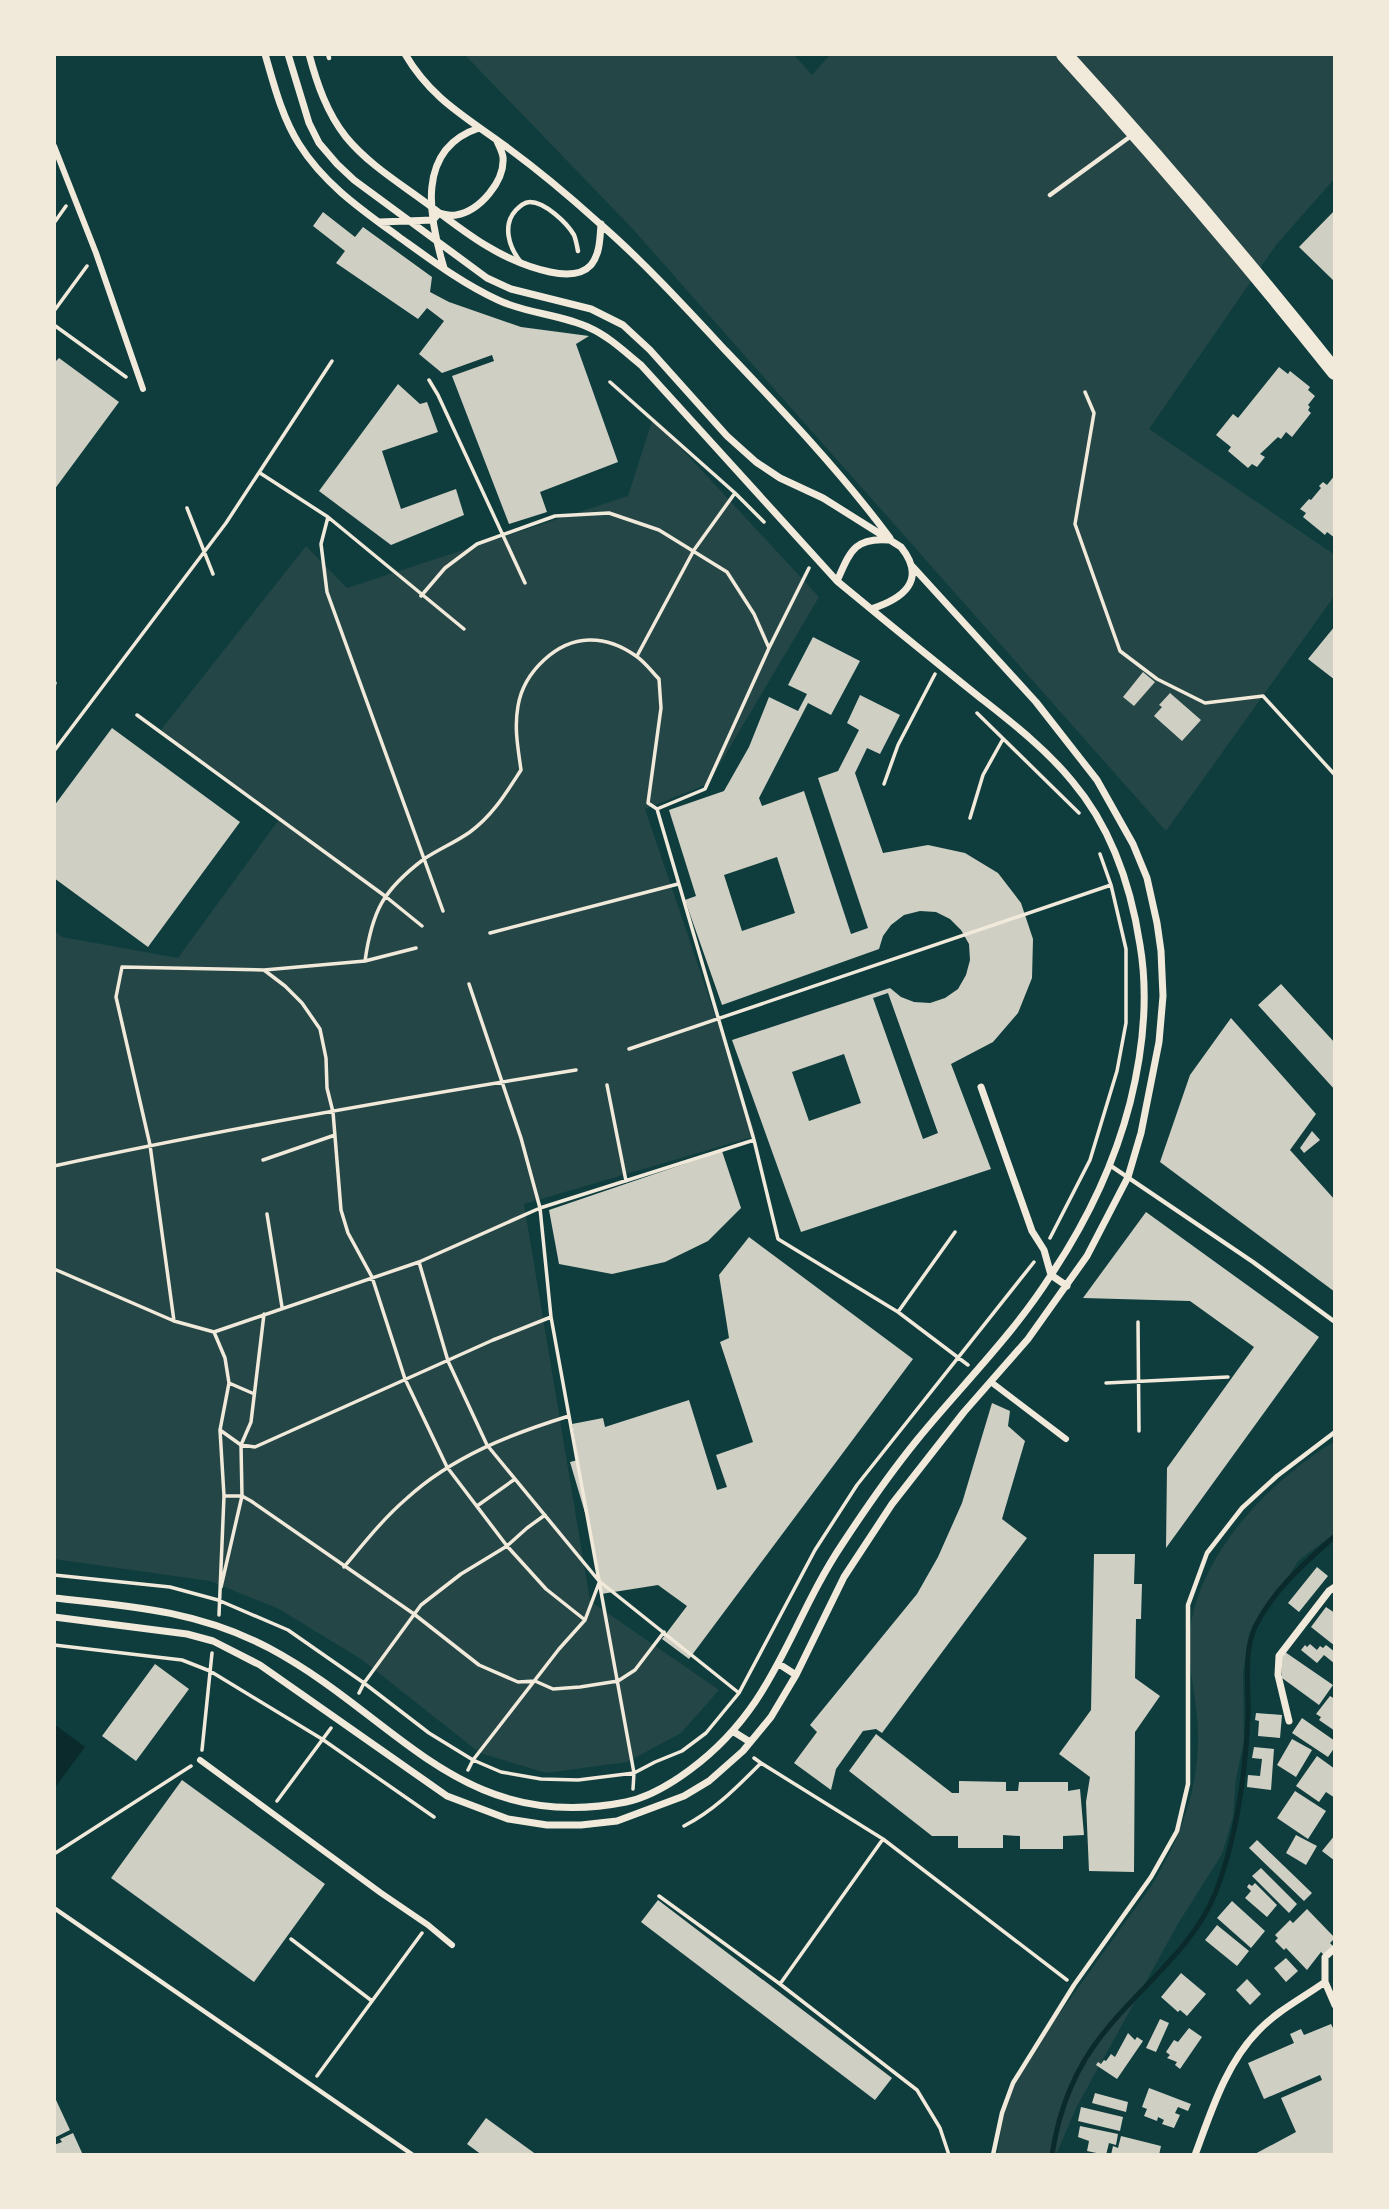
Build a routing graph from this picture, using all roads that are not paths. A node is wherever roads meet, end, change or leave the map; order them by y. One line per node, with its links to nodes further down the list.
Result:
1 (265, 54): 14 (street)
2 (288, 54): 13 (street)
3 (309, 54): 11 (street)
4 (405, 54): 6 (street)
5 (1064, 54): 7 (highway)
6 (479, 128): 8 (street); 11 (street)
7 (1135, 132): 10 (lane); 20 (highway)
8 (497, 140): 12 (street); 15 (street)
9 (54, 146): 21 (street)
10 (1050, 195)
11 (430, 206): 12 (street)
12 (436, 216): 13 (street); 16 (street); 18 (street)
13 (408, 220): 14 (street); 16 (street)
14 (379, 222): 19 (street)
15 (601, 224): 18 (street); 22 (street)
16 (436, 240): 19 (street); 22 (street)
17 (578, 251): 18 (lane)
18 (523, 265)
19 (444, 269): 24 (street)
20 (1335, 372)
21 (143, 389)
22 (891, 540): 23 (street); 24 (street)
23 (912, 566): 25 (street); 28 (street)
24 (837, 580): 25 (street)
25 (871, 610): 27 (street)
26 (981, 1087): 29 (street)
27 (1111, 1166): 28 (lane); 29 (street)
28 (1128, 1177): 30 (street); 31 (lane)
29 (1051, 1275): 30 (street); 38 (street)
30 (1067, 1286): 32 (street)
31 (1335, 1322)
32 (991, 1382): 34 (street); 39 (street)
33 (1335, 1432): 50 (lane)
34 (1066, 1439)
35 (1335, 1587): 40 (street)
36 (54, 1598): 41 (street)
37 (54, 1617): 42 (street)
38 (779, 1664): 39 (street); 41 (street)
39 (796, 1675): 42 (street)
40 (1289, 1721)
41 (734, 1732): 42 (street)
42 (750, 1742)
43 (200, 1760): 45 (street)
44 (54, 1908): 49 (lane)
45 (452, 1945)
46 (1335, 1948): 47 (street)
47 (1325, 1982): 48 (street); 51 (street)
48 (1335, 2005)
49 (413, 2155)
50 (993, 2155)
51 (1195, 2155)

